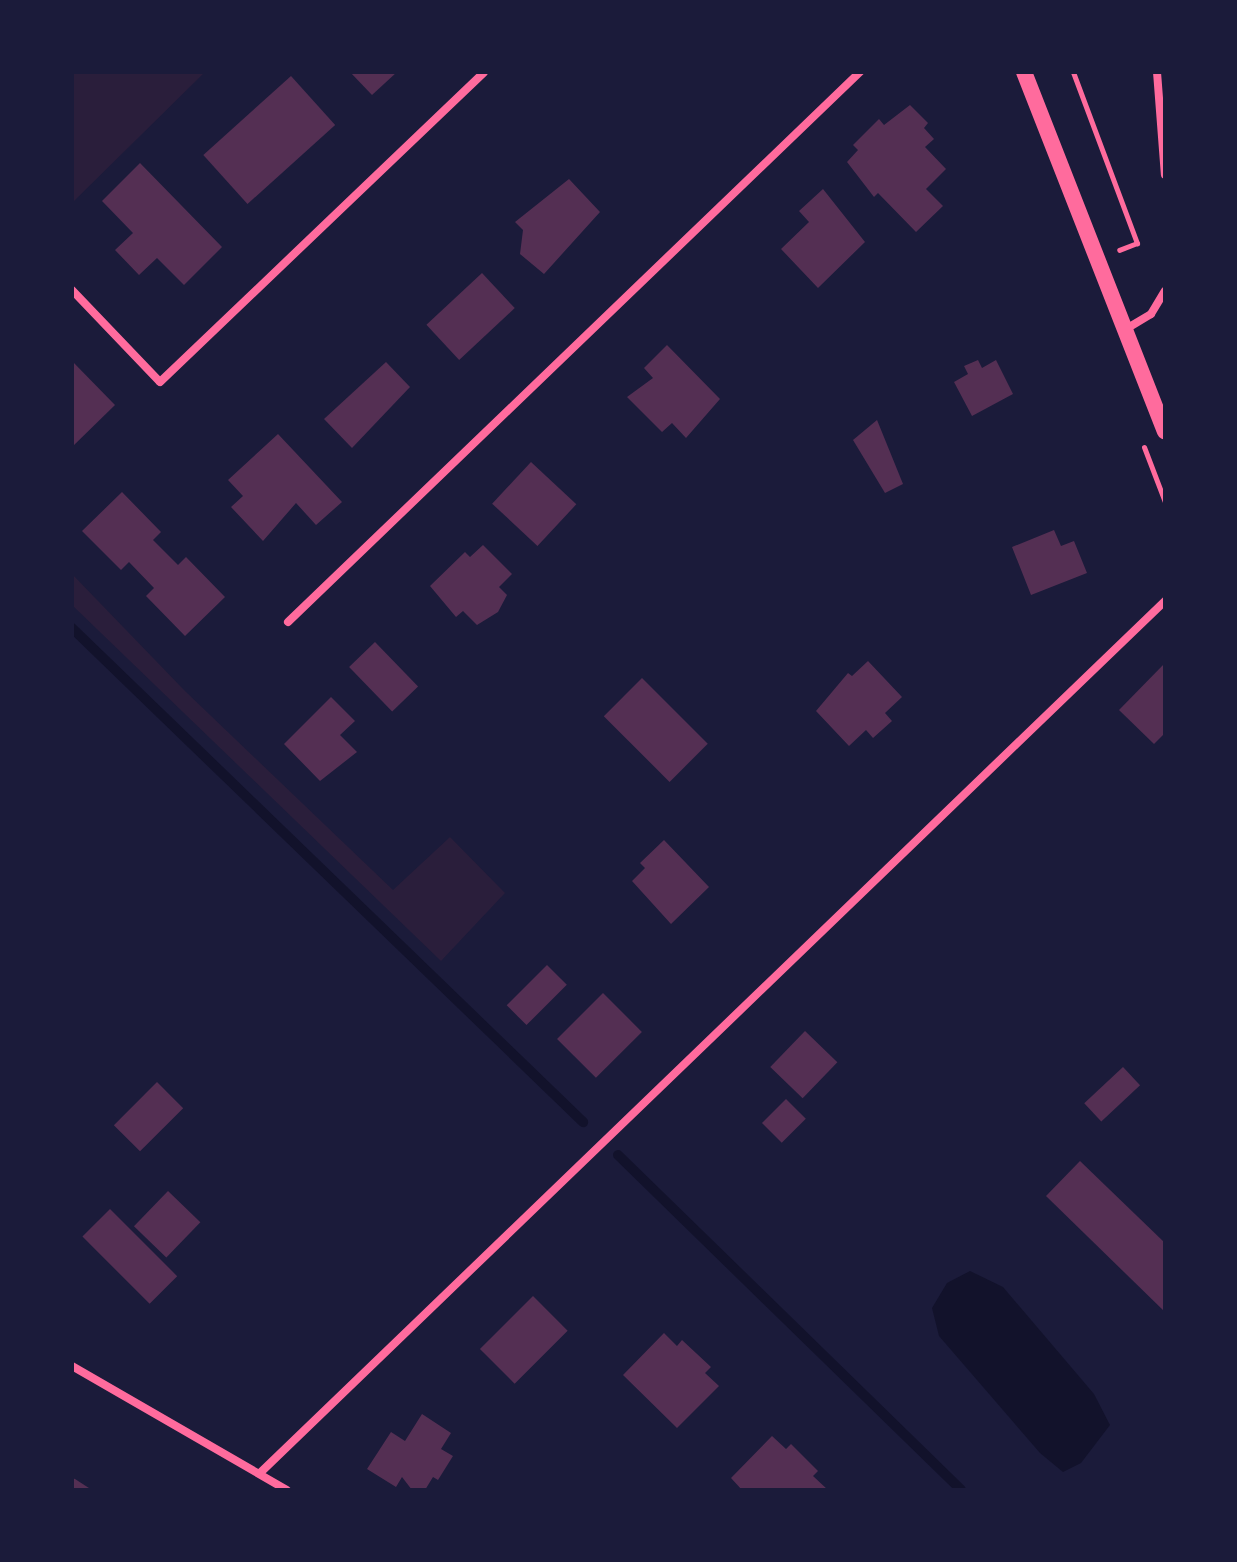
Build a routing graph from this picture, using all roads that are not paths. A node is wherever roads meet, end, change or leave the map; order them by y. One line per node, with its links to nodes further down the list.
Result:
1 (484, 72): 6 (street)
2 (860, 72): 11 (street)
3 (1024, 72): 8 (main road)
4 (1157, 72): 5 (street)
5 (1165, 175)
6 (72, 290)
7 (1165, 291): 8 (street)
8 (1126, 329): 9 (main road)
9 (1165, 431)
10 (1165, 601): 13 (street)
11 (288, 622)
12 (72, 1366): 13 (street)
13 (260, 1473): 14 (street)
14 (287, 1490)

